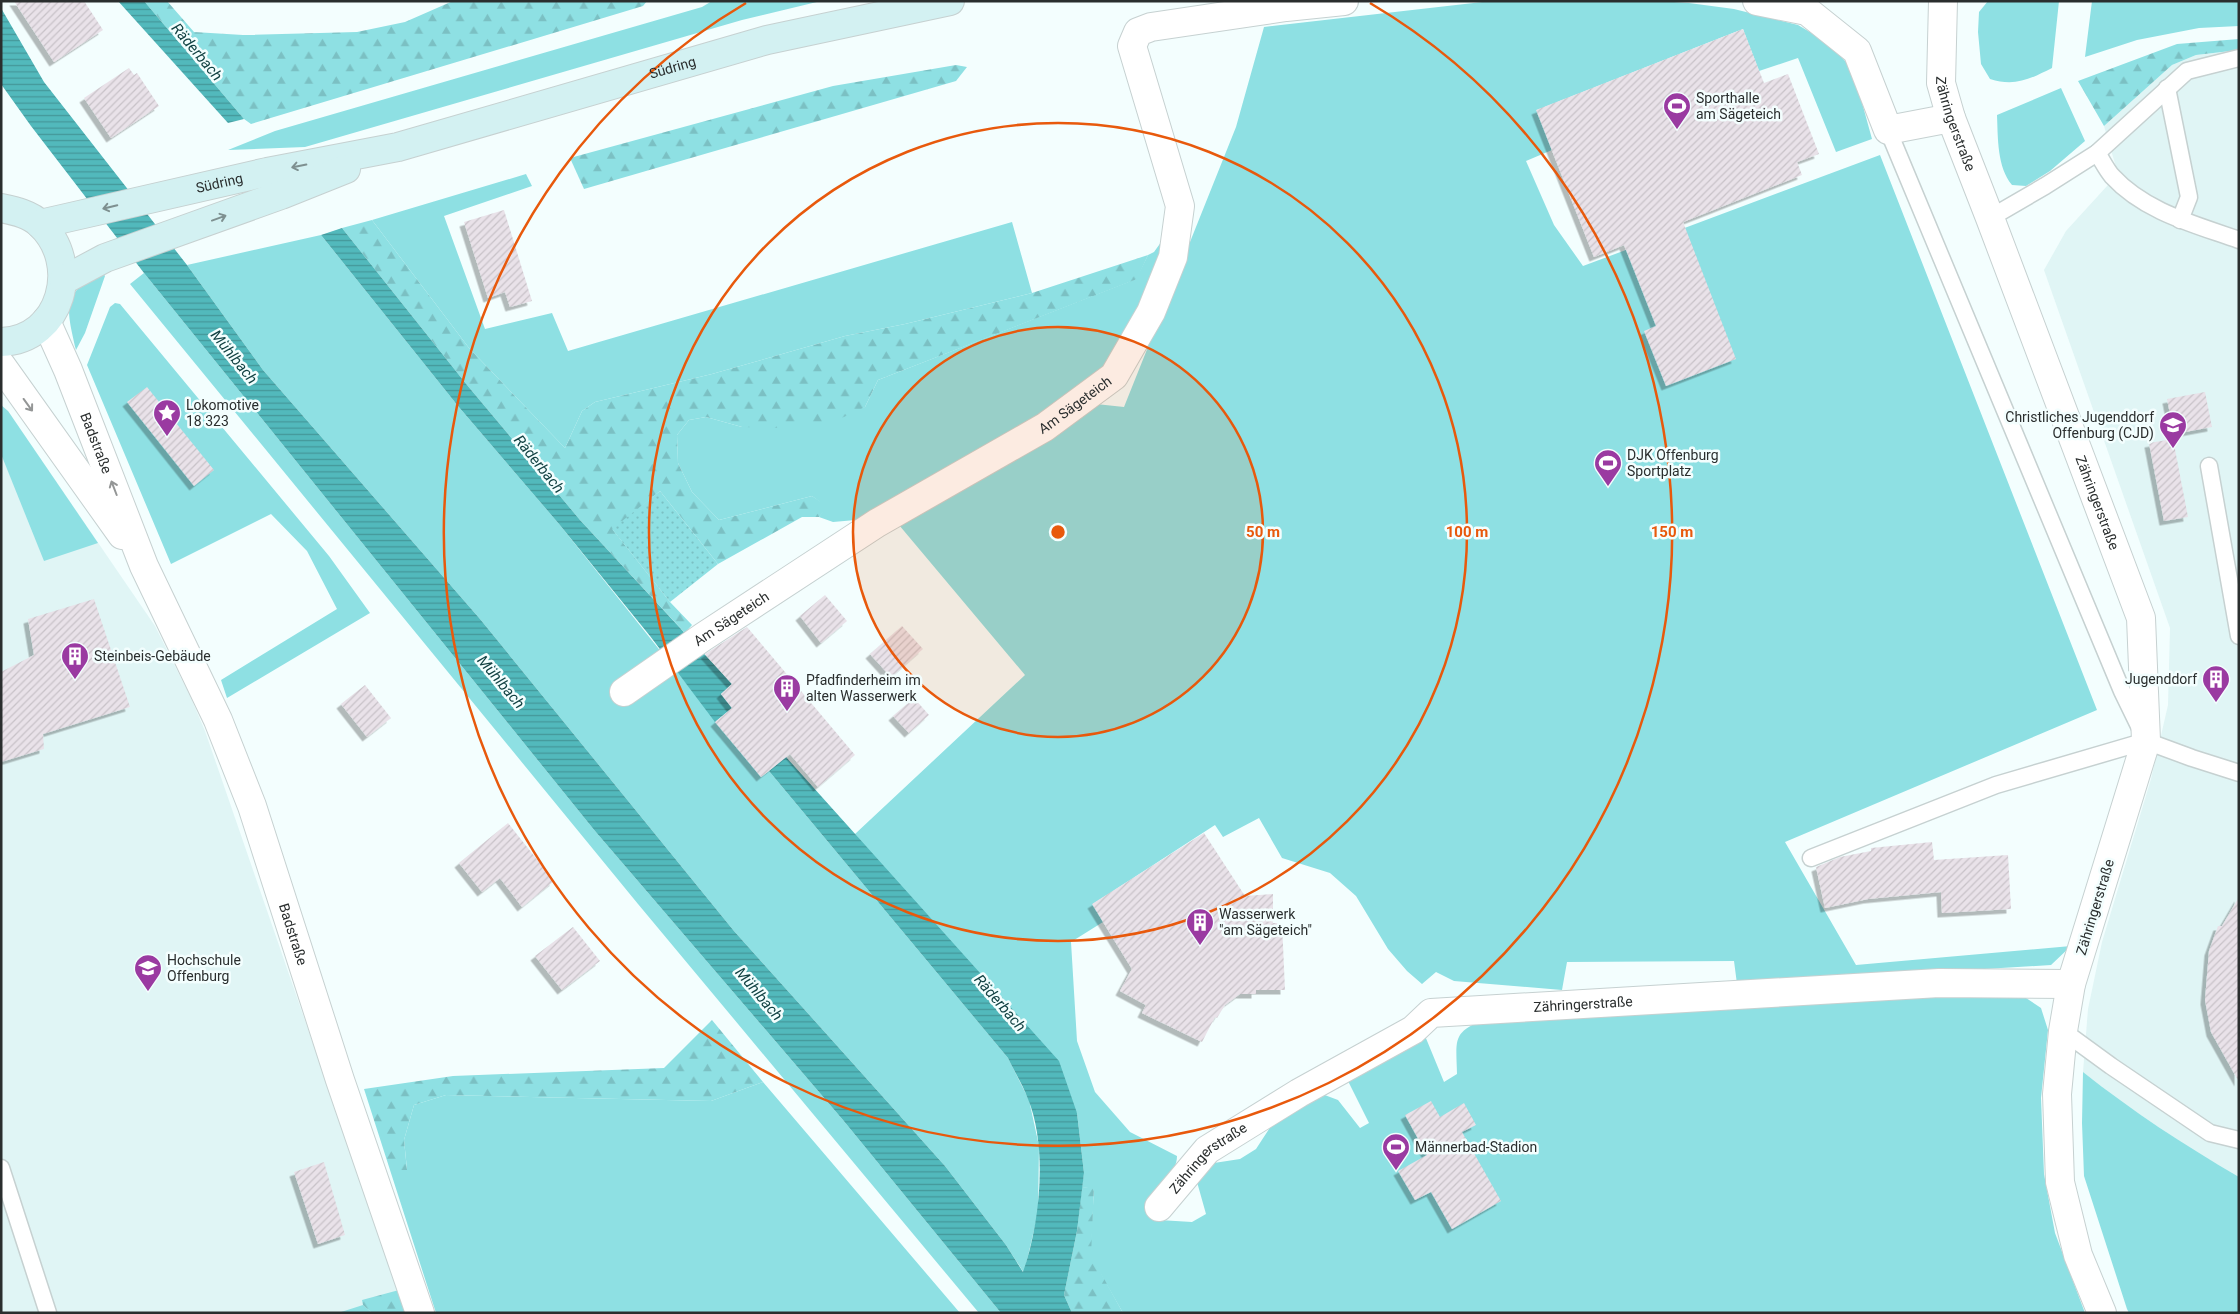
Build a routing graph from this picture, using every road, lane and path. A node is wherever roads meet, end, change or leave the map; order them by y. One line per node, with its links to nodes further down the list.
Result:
1 (950, 1): 9 (street, Südring)
2 (1344, 1): 23 (street, Am Sägeteich)
3 (1757, 1): 8 (street)
4 (1943, 1): 7 (street, Zähringerstraße)
5 (2239, 58): 6 (lane)
6 (2167, 88): 10 (lane); 13 (lane)
7 (1951, 118): 8 (street); 12 (street, Zähringerstraße)
8 (1888, 130): 24 (lane)
9 (398, 147): 14 (street, Südring, one-way to 14); 16 (street, Südring, one-way to 9)
10 (2097, 153): 12 (lane); 13 (lane)
11 (1, 208): 14 (street)
12 (1990, 218): 24 (street, Zähringerstraße)
13 (2180, 220): 15 (lane)
14 (40, 224): 16 (street)
15 (2239, 240)
16 (64, 280): 17 (street)
17 (46, 321): 18 (street); 21 (street, Badstraße, one-way to 17)
18 (1, 342)
19 (1, 365): 21 (street, Badstraße, one-way to 21)
20 (2209, 466): 22 (lane)
21 (144, 566): 33 (street, Badstraße)
22 (2239, 636)
23 (624, 692)
24 (2146, 741): 25 (lane); 26 (lane); 27 (street, Zähringerstraße)
25 (2239, 773)
26 (1810, 858)
27 (2072, 984): 28 (street, Zähringerstraße); 31 (street, Zähringerstraße)
28 (2063, 1031): 29 (lane); 34 (street, Zähringerstraße)
29 (2239, 1140)
30 (1, 1168): 32 (lane)
31 (1159, 1207)
32 (48, 1313)
33 (420, 1313)
34 (2102, 1313)

